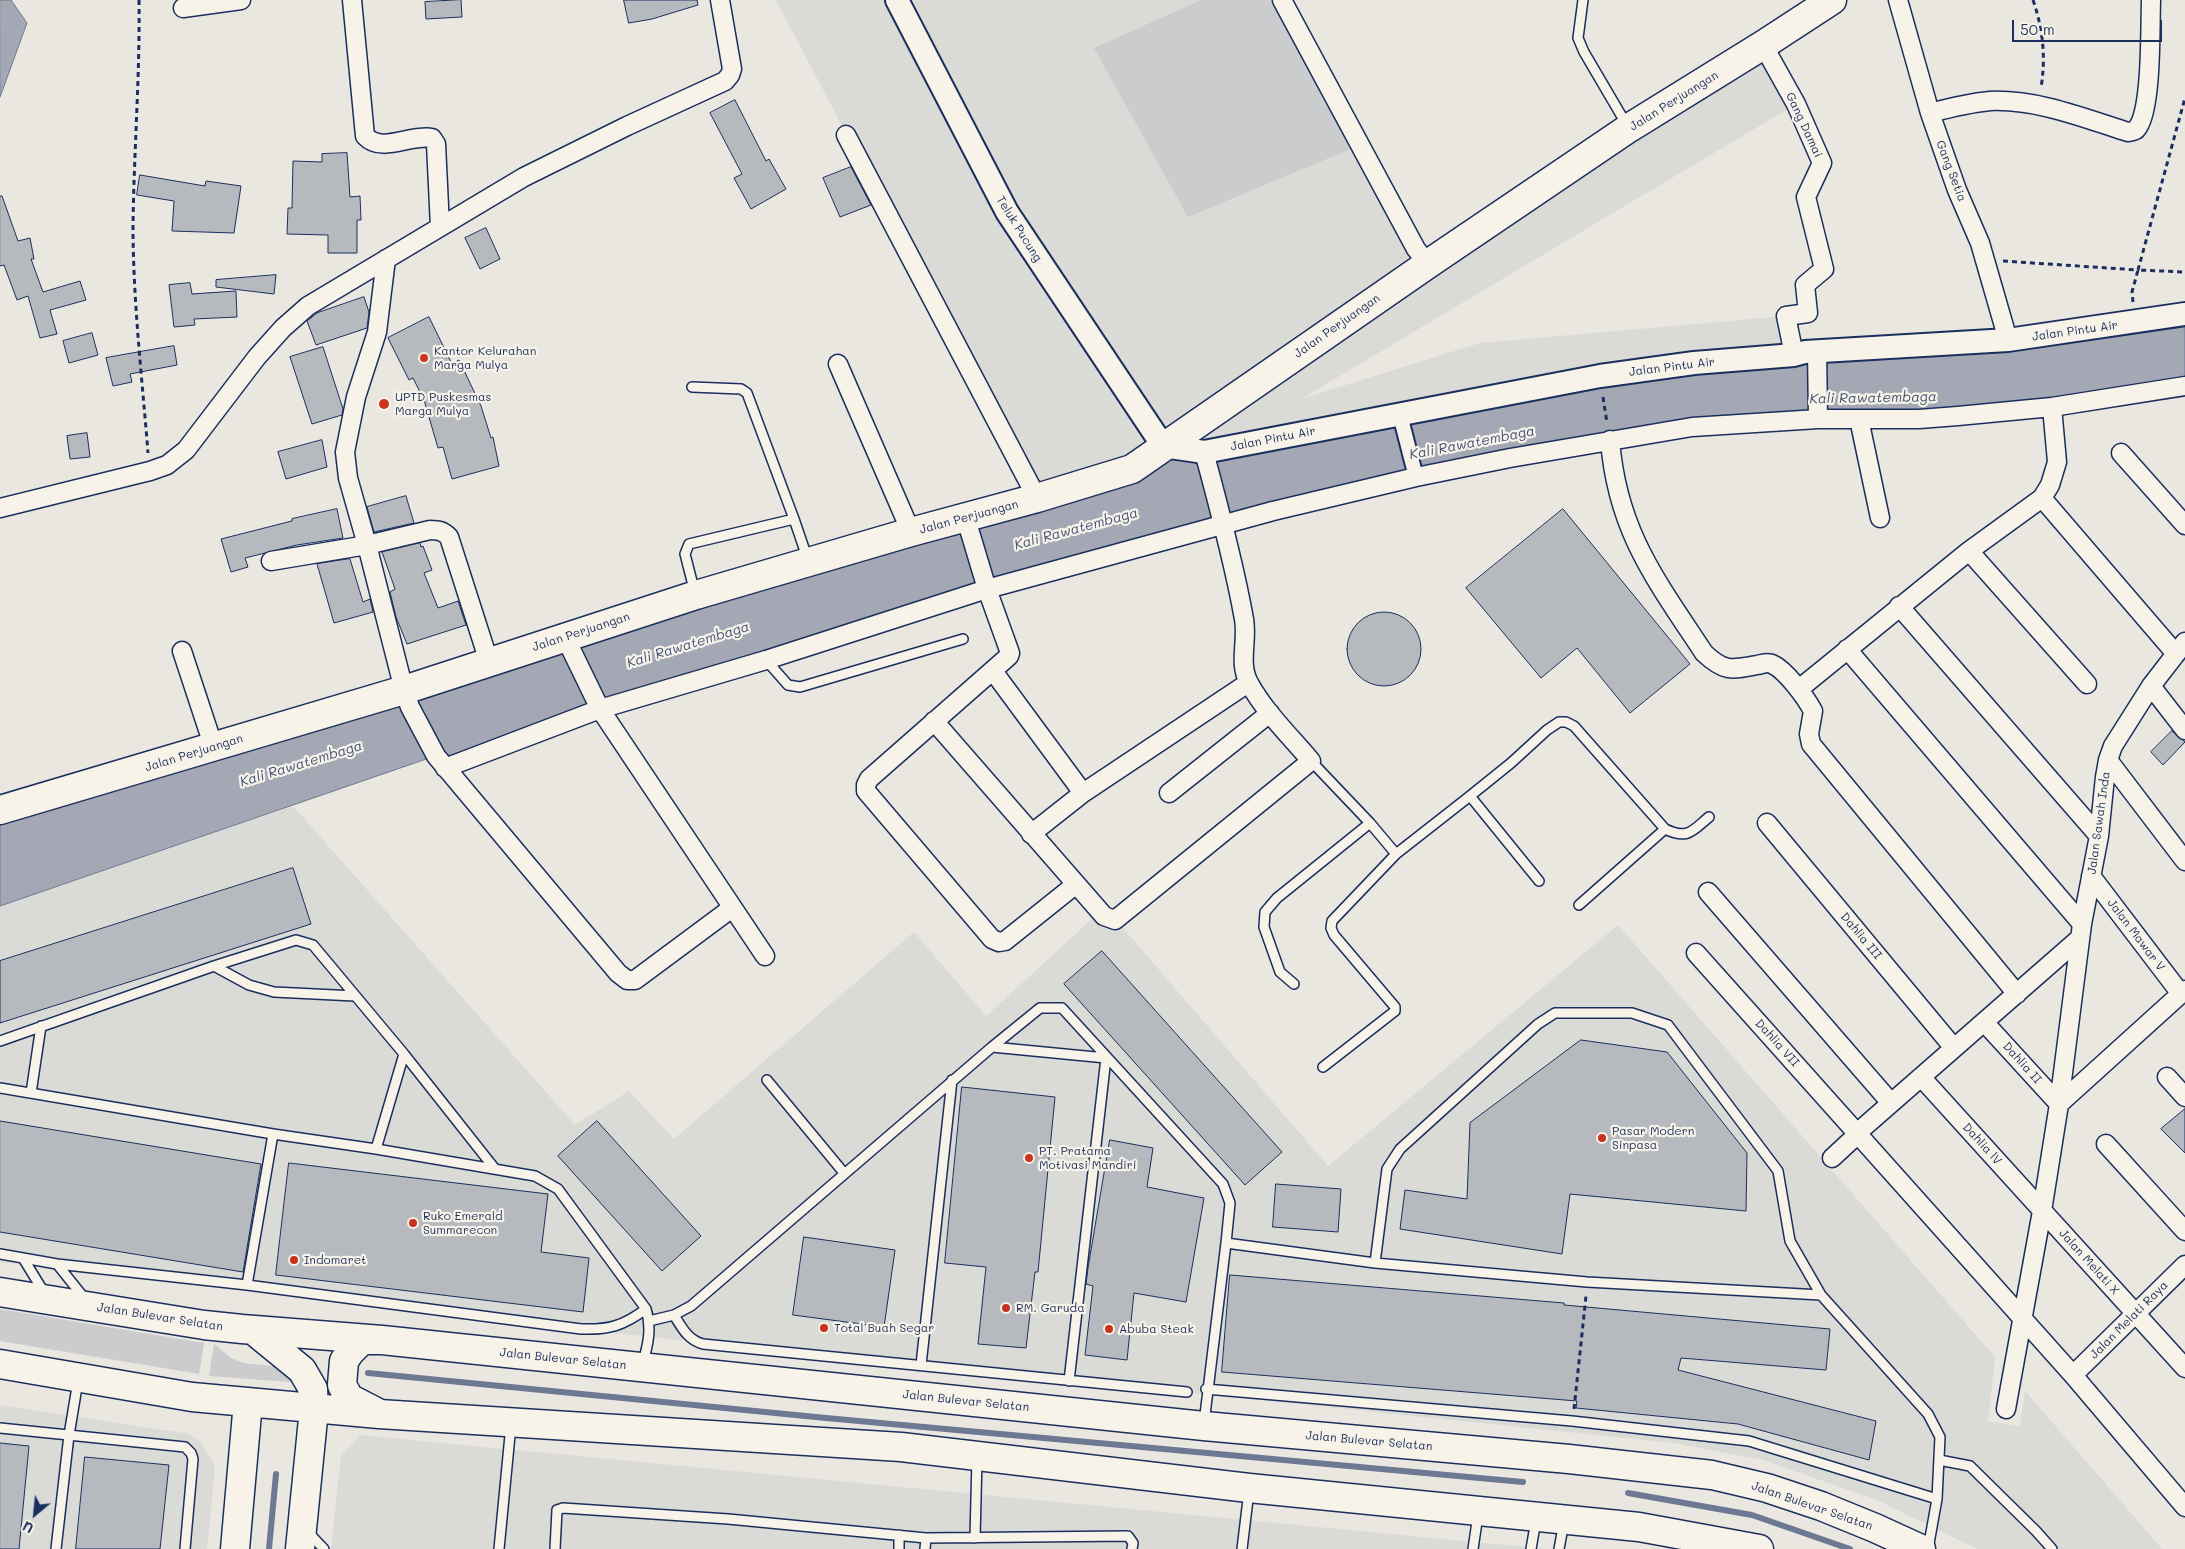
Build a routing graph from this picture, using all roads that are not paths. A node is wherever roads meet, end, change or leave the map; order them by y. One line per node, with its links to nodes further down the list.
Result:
1 (241, 0): 10 (street)
2 (352, 0): 15 (street)
3 (720, 0): 15 (street)
4 (897, 0): 30 (street, Teluk Pucung)
5 (1282, 0): 17 (street)
6 (1583, 0): 13 (lane)
7 (1832, 0): 11 (main road, Jalan Perjuangan)
8 (1898, 0): 12 (street, Gang Setia)
9 (2151, 0): 12 (street)
10 (182, 8)
11 (1763, 45): 13 (main road, Jalan Perjuangan); 21 (street, Gang Damai)
12 (1930, 113): 19 (street, Gang Setia)
13 (1629, 128): 17 (main road, Jalan Perjuangan)
14 (846, 135): 34 (street)
15 (440, 227): 16 (street)
16 (386, 259): 36 (street); 43 (street)
17 (1428, 264): 30 (main road, Jalan Perjuangan)
18 (2185, 314): 19 (street, Jalan Pintu Air)
19 (2008, 340): 20 (street, Jalan Pintu Air)
20 (1817, 350): 21 (street, Jalan Pintu Air); 26 (street)
21 (1794, 354): 28 (street, Jalan Pintu Air)
22 (838, 364): 42 (street)
23 (2185, 386): 25 (street)
24 (692, 387): 38 (lane)
25 (2052, 407): 27 (street); 35 (street)
26 (1818, 415): 27 (street); 29 (street)
27 (1859, 419): 37 (street)
28 (1402, 423): 31 (street, Jalan Pintu Air); 33 (street)
29 (1608, 433): 33 (street); 61 (street)
30 (1163, 446): 31 (street, Jalan Pintu Air); 34 (main road, Jalan Perjuangan)
31 (1204, 452): 39 (street)
32 (2122, 454): 40 (street)
33 (1414, 473): 39 (street)
34 (1037, 498): 41 (main road, Jalan Perjuangan)
35 (2042, 498): 44 (street); 52 (street)
36 (0, 508)
37 (1880, 518)
38 (794, 519): 46 (lane); 48 (lane)
39 (1224, 525): 47 (street); 58 (street)
40 (2185, 525)
41 (968, 526): 42 (main road, Jalan Perjuangan); 47 (street)
42 (911, 532): 46 (main road, Jalan Perjuangan)
43 (367, 545): 45 (street); 56 (street); 62 (street)
44 (1969, 551): 49 (street); 59 (street)
45 (272, 560)
46 (808, 562): 48 (main road, Jalan Perjuangan)
47 (985, 584): 55 (street); 57 (street)
48 (696, 596): 51 (main road, Jalan Perjuangan)
49 (1899, 606): 53 (street); 80 (street)
50 (964, 639): 55 (lane)
51 (569, 646): 56 (main road, Jalan Perjuangan); 63 (street)
52 (2180, 648): 60 (street, Jalan Sawah Inda)
53 (1847, 649): 61 (street); 89 (street)
54 (182, 650): 67 (street)
55 (766, 660): 63 (street)
56 (490, 662): 62 (main road, Jalan Perjuangan)
57 (993, 671): 65 (street); 71 (street)
58 (1248, 683): 64 (street); 71 (street)
59 (2087, 684)
60 (2151, 686): 66 (street); 68 (street, Jalan Sawah Inda)
61 (1799, 689): 95 (street)
62 (407, 698): 67 (main road, Jalan Perjuangan); 70 (street)
63 (596, 702): 70 (street); 88 (street)
64 (1270, 713): 69 (street); 72 (street)
65 (934, 720): 79 (street); 85 (street)
66 (2185, 730)
67 (214, 748): 74 (main road, Jalan Perjuangan)
68 (2108, 760): 80 (street, Jalan Sawah Inda); 82 (street)
69 (1311, 761): 76 (lane); 85 (street)
70 (440, 762): 88 (street)
71 (1083, 793): 79 (street)
72 (1169, 793)
73 (1470, 796): 78 (lane); 81 (lane); 84 (lane)
74 (0, 810)
75 (1709, 816): 78 (lane)
76 (1370, 822): 81 (lane); 93 (lane)
77 (1767, 823): 101 (street, Dahlia III)
78 (1665, 829): 87 (lane)
79 (1031, 834): 85 (street)
80 (2099, 836): 83 (street, Jalan Sawah Inda)
81 (1396, 854): 104 (lane)
82 (2185, 861)
83 (2091, 876): 89 (street, Jalan Sawah Inda); 94 (street, Jalan Mawar V)
84 (1539, 881)
85 (1075, 885)
86 (1708, 892): 112 (street)
87 (1579, 905)
88 (732, 908): 91 (street)
89 (2081, 931): 95 (street); 113 (street, Jalan Sawah Inda)
90 (1696, 953): 115 (street, Dahlia VII)
91 (765, 956)
92 (214, 966): 96 (lane); 96 (lane); 98 (lane)
93 (1294, 984)
94 (2183, 992): 113 (street)
95 (2016, 994): 97 (street)
96 (355, 996): 102 (lane)
97 (1984, 1022): 101 (street); 113 (street, Dahlia II)
98 (42, 1026): 99 (lane); 110 (lane)
99 (0, 1041)
100 (992, 1047): 103 (lane); 103 (lane); 108 (lane)
101 (1954, 1048): 105 (street)
102 (404, 1054): 117 (lane); 119 (lane)
103 (1106, 1058): 123 (lane); 147 (lane)
104 (1323, 1067)
105 (1921, 1077): 112 (street); 121 (street, Dahlia lV)
106 (2167, 1077): 111 (street)
107 (767, 1080): 120 (lane)
108 (952, 1080): 120 (lane); 142 (lane)
109 (0, 1088): 110 (lane)
110 (31, 1093): 114 (lane)
111 (2185, 1097)
112 (1891, 1103): 115 (street)
113 (2059, 1104): 121 (street, Jalan Sawah Inda)
114 (273, 1134): 117 (lane); 129 (lane)
115 (1858, 1134): 118 (street); 137 (street, Dahlia VII)
116 (2106, 1144): 122 (street)
117 (376, 1149): 119 (lane)
118 (1832, 1158)
119 (494, 1168): 134 (lane)
120 (844, 1173): 136 (lane)
121 (2042, 1211): 135 (street, Jalan Melati X); 137 (street, Jalan Sawah Inda)
122 (2185, 1230)
123 (1226, 1243): 126 (lane); 148 (lane)
124 (0, 1254): 125 (lane)
125 (23, 1258): 127 (lane); 132 (lane)
126 (1375, 1263): 131 (lane); 131 (lane)
127 (57, 1264): 129 (lane); 133 (lane)
128 (2185, 1265): 135 (street, Jalan Melati Raya)
129 (247, 1285): 134 (lane)
130 (0, 1292): 132 (main road, Jalan Bulevar Selatan)
131 (1822, 1295): 161 (lane)
132 (49, 1299): 133 (main road, Jalan Bulevar Selatan)
133 (91, 1306): 139 (main road, Jalan Bulevar Selatan)
134 (646, 1309): 138 (lane)
135 (2135, 1314): 144 (street, Jalan Melati X); 145 (street, Jalan Melati Raya)
136 (674, 1315): 138 (lane); 142 (lane)
137 (2022, 1317): 145 (street, Dahlia VII); 152 (street, Jalan Sawah Inda)
138 (649, 1321): 143 (lane)
139 (254, 1330): 140 (main road, Jalan Bulevar Selatan); 151 (main road)
140 (382, 1340): 143 (main road, Jalan Bulevar Selatan); 153 (main road)
141 (0, 1364): 146 (main road)
142 (921, 1365): 147 (lane)
143 (641, 1367): 155 (main road, Jalan Bulevar Selatan)
144 (2185, 1368)
145 (2073, 1375): 164 (street, Dahlia VII)
146 (78, 1377): 150 (main road); 157 (lane)
147 (1069, 1381): 149 (lane)
148 (1206, 1389): 155 (lane); 163 (lane)
149 (1187, 1392)
150 (248, 1402): 151 (main road); 159 (main road)
151 (314, 1409): 153 (main road); 158 (main road)
152 (2006, 1409)
153 (379, 1414): 154 (main road)
154 (511, 1423): 160 (main road); 176 (lane)
155 (1204, 1426): 186 (main road, Jalan Bulevar Selatan)
156 (0, 1428): 157 (lane)
157 (69, 1435): 172 (lane); 173 (lane)
158 (311, 1438): 159 (main road); 169 (main road)
159 (246, 1441): 174 (main road)
160 (977, 1456): 162 (main road); 171 (lane)
161 (1939, 1460): 163 (lane); 188 (lane)
162 (1250, 1488): 165 (main road); 181 (lane)
163 (1937, 1499): 187 (lane)
164 (2185, 1507)
165 (1479, 1511): 166 (main road); 182 (lane)
166 (1537, 1516): 167 (main road); 183 (lane)
167 (1565, 1519): 184 (lane); 185 (main road)
168 (899, 1535): 170 (lane); 177 (lane); 178 (lane)
169 (301, 1537): 175 (lane)
170 (926, 1538): 171 (lane); 179 (lane)
171 (975, 1538): 180 (lane)
172 (56, 1549)
173 (185, 1549)
174 (235, 1549)
175 (324, 1549)
176 (499, 1549)
177 (555, 1549)
178 (899, 1549)
179 (925, 1549)
180 (1132, 1549)
181 (1242, 1549)
182 (1472, 1549)
183 (1531, 1549)
184 (1559, 1549)
185 (1759, 1549)
186 (1921, 1549)
187 (1928, 1549)
188 (2052, 1549)

